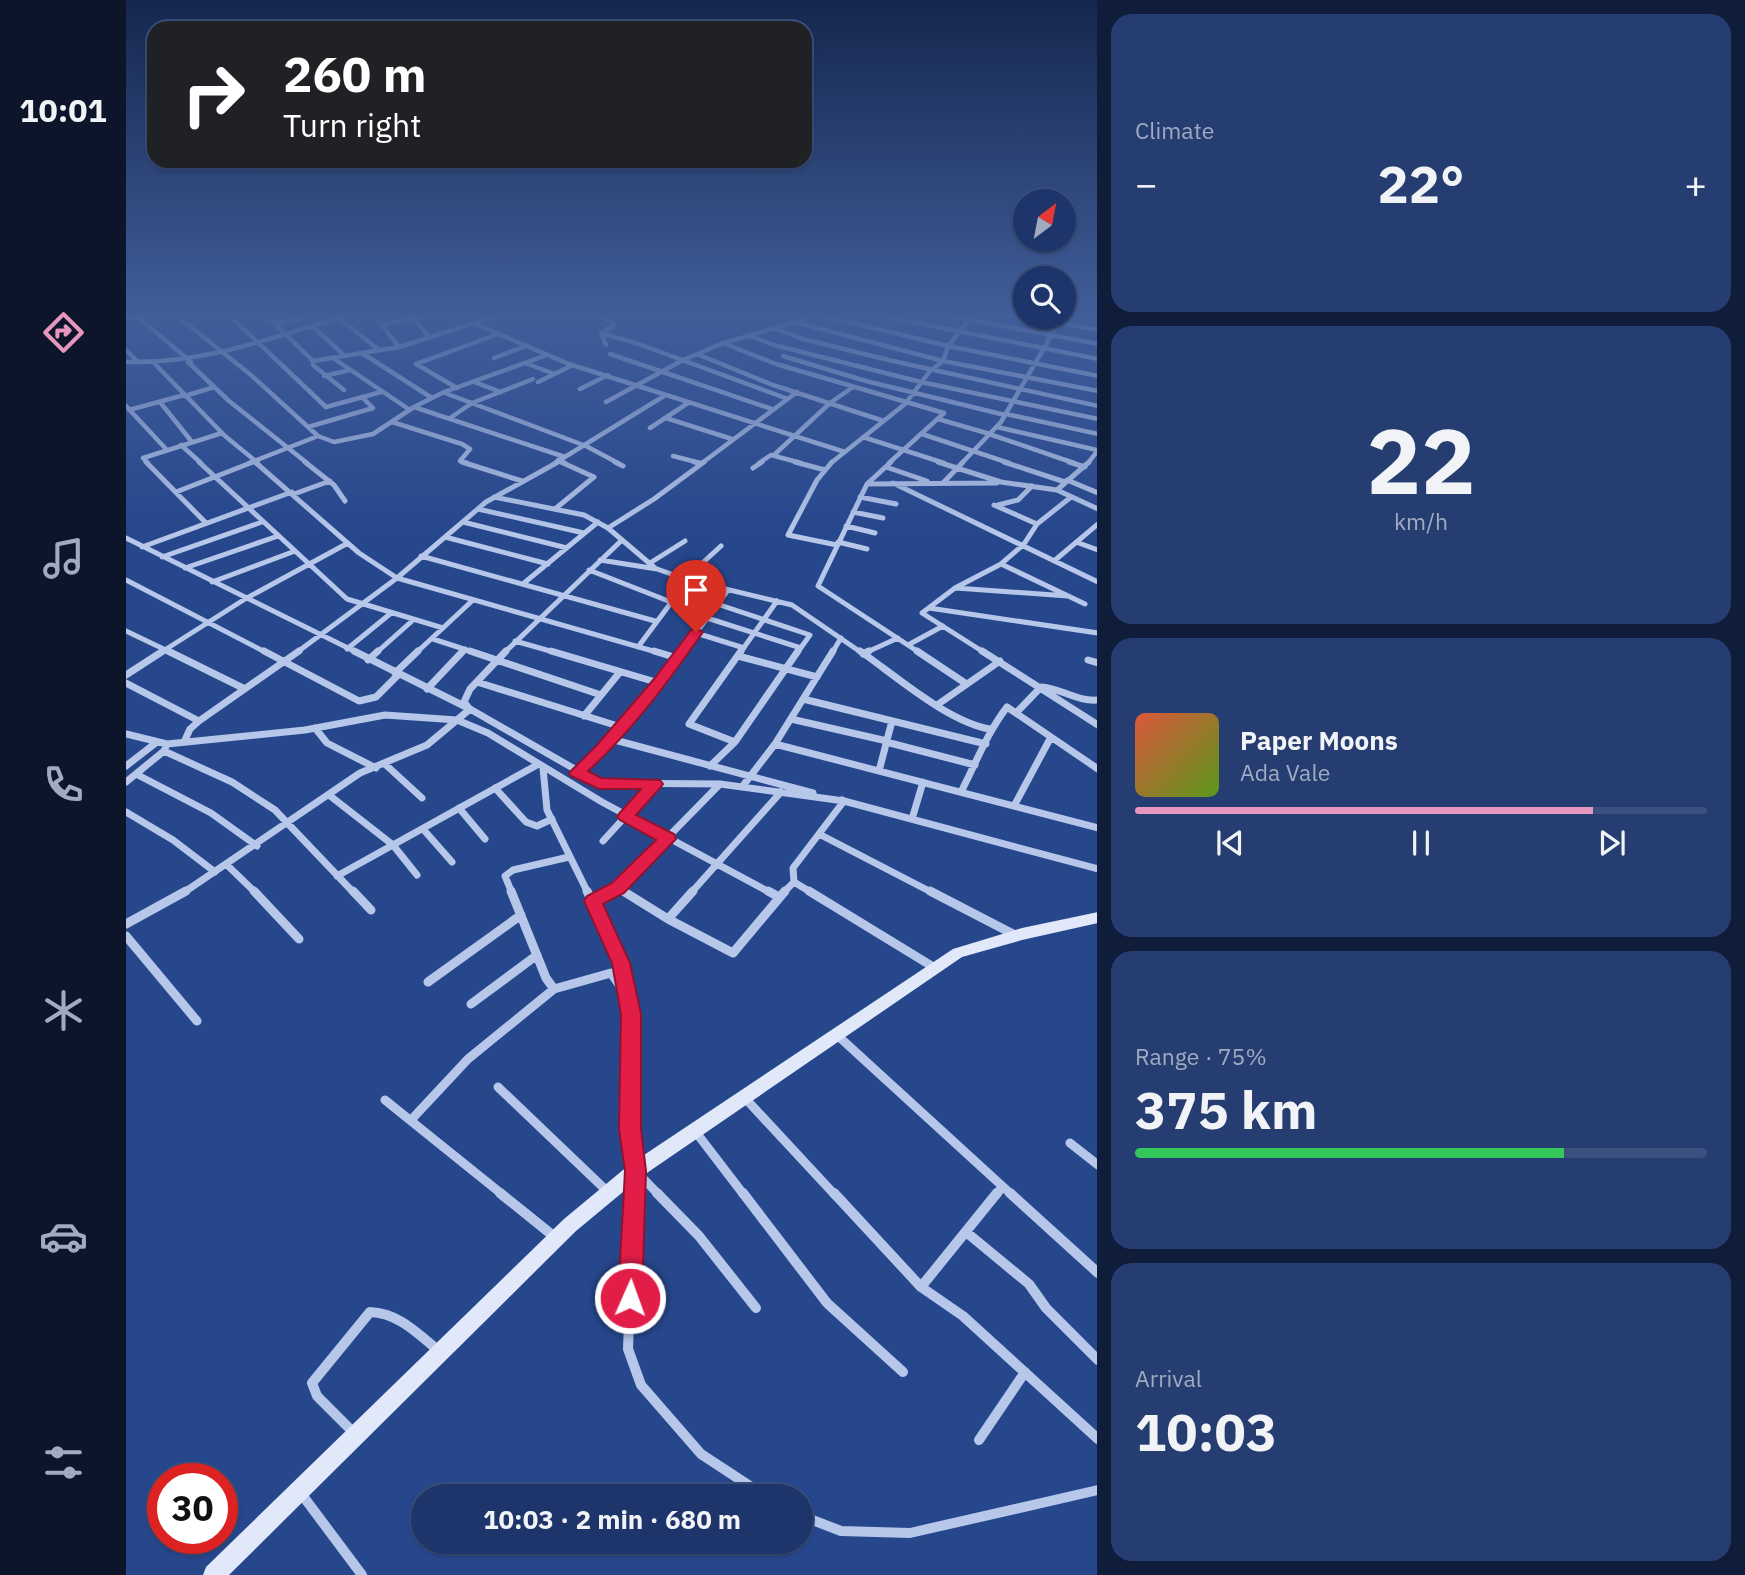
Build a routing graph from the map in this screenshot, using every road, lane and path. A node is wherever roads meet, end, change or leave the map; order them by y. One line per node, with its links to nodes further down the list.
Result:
1 (176, 386): 36 (street)
2 (261, 386): 61 (street)
3 (303, 386): 38 (street)
4 (338, 386): 28 (street)
5 (372, 386): 31 (street)
6 (412, 386): 39 (street)
7 (453, 386): 26 (street)
8 (464, 386): 26 (street)
9 (483, 386): 33 (street)
10 (520, 386): 33 (street)
11 (587, 386): 27 (street)
12 (635, 386): 42 (street)
13 (637, 386): 37 (street)
14 (703, 386): 51 (street)
15 (753, 386): 40 (street)
16 (778, 386): 34 (street)
17 (848, 386): 25 (street)
18 (881, 386): 35 (street)
19 (918, 386): 35 (street)
20 (937, 386): 43 (street)
21 (1000, 386): 29 (street)
22 (1022, 386): 29 (street)
23 (1067, 386): 30 (street)
24 (214, 387): 36 (street); 74 (street)
25 (853, 387): 46 (street); 47 (street)
26 (457, 388): 32 (street)
27 (580, 389)
28 (344, 390)
29 (1020, 390): 43 (street); 48 (street)
30 (1097, 391)
31 (381, 392): 38 (street); 50 (street)
32 (444, 392): 39 (street); 44 (street)
33 (501, 392): 44 (street)
34 (797, 393): 40 (street); 46 (street)
35 (912, 394): 47 (street); 52 (street)
36 (185, 395): 41 (street); 63 (street)
37 (664, 396): 45 (street); 73 (street)
38 (362, 397): 61 (street)
39 (432, 398): 50 (street)
40 (788, 398): 51 (street)
41 (160, 402): 49 (street); 71 (street)
42 (606, 402)
43 (1013, 402): 52 (street); 56 (street)
44 (472, 403): 53 (street); 73 (street)
45 (688, 403): 54 (street); 59 (street)
46 (830, 403): 57 (street); 68 (street)
47 (906, 403): 55 (street); 57 (street)
48 (1097, 405)
49 (128, 408): 75 (street)
50 (412, 408): 53 (street); 58 (street)
51 (772, 408): 59 (street)
52 (1005, 415): 60 (street); 66 (street)
53 (450, 418): 82 (street)
54 (666, 418): 62 (street); 70 (street)
55 (938, 419): 64 (street); 65 (street)
56 (1097, 419)
57 (884, 421): 69 (street)
58 (392, 422): 67 (street); 94 (street)
59 (751, 424): 68 (street); 70 (street)
60 (997, 426): 65 (street); 77 (street)
61 (308, 427): 67 (street)
62 (650, 428)
63 (222, 433): 71 (street); 84 (street)
64 (922, 434): 76 (street); 78 (street)
65 (990, 434): 78 (street); 88 (street)
66 (1097, 434)
67 (318, 436): 74 (street)
68 (792, 436): 79 (street); 80 (street)
69 (863, 437): 76 (street); 79 (street)
70 (732, 439): 85 (street)
71 (192, 442): 72 (street)
72 (181, 445): 75 (street); 92 (street)
73 (586, 446): 82 (street); 86 (street)
74 (288, 448): 84 (street); 93 (street)
75 (166, 449): 103 (street)
76 (904, 450): 87 (street); 90 (street)
77 (1097, 450): 88 (street)
78 (974, 451): 90 (street); 95 (street)
79 (845, 452): 91 (street)
80 (774, 455): 89 (street); 91 (street)
81 (673, 456): 85 (street)
82 (565, 457): 83 (street)
83 (558, 460): 94 (street); 113 (street)
84 (255, 462): 92 (street); 104 (street)
85 (701, 463): 124 (street)
86 (623, 466)
87 (886, 467): 96 (street); 99 (street)
88 (1085, 467): 95 (street)
89 (752, 468)
90 (959, 468): 97 (street); 98 (street)
91 (825, 470): 135 (street)
92 (215, 477): 103 (street); 111 (street)
93 (330, 481): 104 (street); 109 (street)
94 (522, 481): 106 (street)
95 (1066, 481): 102 (street); 105 (street)
96 (935, 483): 97 (street); 100 (street)
97 (943, 483): 98 (street)
98 (1012, 483): 101 (street)
99 (867, 484): 100 (street); 107 (street)
100 (893, 484): 136 (street)
101 (1032, 486): 102 (street); 121 (street)
102 (1057, 490): 108 (street)
103 (176, 492): 120 (street)
104 (293, 493): 111 (street); 134 (street)
105 (1097, 493)
106 (493, 497): 112 (street); 113 (street)
107 (860, 497): 110 (street); 115 (street)
108 (1071, 497): 114 (street); 121 (street)
109 (345, 501)
110 (896, 505)
111 (247, 508): 117 (street); 120 (street)
112 (478, 509): 118 (street); 126 (street)
113 (555, 509): 119 (street)
114 (1097, 509)
115 (853, 512): 116 (street); 123 (street)
116 (883, 518)
117 (262, 522): 128 (street); 144 (street)
118 (463, 522): 129 (street); 139 (street)
119 (598, 522): 124 (street); 126 (street)
120 (205, 523): 138 (street)
121 (1037, 524): 136 (street)
122 (1097, 524): 125 (street)
123 (846, 526): 127 (street); 135 (street)
124 (608, 528): 131 (street)
125 (1094, 531): 133 (street)
126 (584, 533): 139 (street)
127 (875, 533)
128 (278, 536): 142 (street); 151 (street)
129 (445, 537): 143 (street); 149 (street)
130 (126, 538): 138 (street)
131 (622, 540): 145 (street); 147 (street)
132 (685, 541): 147 (street)
133 (1076, 542): 141 (street); 146 (street)
134 (348, 543): 148 (street); 154 (street)
135 (838, 543): 140 (street); 187 (street)
136 (1024, 544): 146 (street); 150 (street)
137 (721, 546): 155 (street)
138 (142, 547): 144 (street)
139 (567, 548): 149 (street)
140 (867, 549)
141 (1097, 550)
142 (295, 551): 148 (street); 157 (street)
143 (421, 556): 154 (street); 159 (street)
144 (162, 557): 151 (street)
145 (600, 560): 152 (street); 153 (street)
146 (1054, 561): 158 (street)
147 (650, 563): 152 (street)
148 (308, 564): 164 (street); 168 (street)
149 (548, 564): 159 (street)
150 (1001, 564): 160 (street); 163 (street)
151 (185, 568): 157 (street)
152 (657, 569): 155 (street)
153 (589, 570): 162 (street); 167 (street)
154 (397, 578): 165 (street); 168 (street)
155 (687, 579): 161 (street); 167 (street)
156 (126, 580): 178 (street)
157 (212, 582): 164 (street)
158 (1097, 582)
159 (524, 583): 162 (street)
160 (955, 588): 163 (street); 171 (street)
161 (728, 590): 166 (street); 169 (street)
162 (564, 594): 175 (street); 177 (street)
163 (1068, 596): 170 (street)
164 (245, 599): 178 (street); 185 (street)
165 (472, 600): 175 (street); 180 (street)
166 (777, 601): 174 (street); 186 (street)
167 (671, 602): 177 (street)
168 (361, 604): 172 (street); 185 (street)
169 (717, 604): 173 (street); 174 (street)
170 (1085, 604)
171 (929, 608): 179 (street); 184 (street)
172 (390, 614): 176 (street); 194 (street)
173 (707, 618): 182 (street); 183 (street)
174 (765, 618): 183 (street); 193 (street)
175 (539, 619): 189 (street); 191 (street)
176 (412, 621): 180 (street); 200 (street)
177 (655, 621): 191 (street)
178 (206, 622): 196 (street); 204 (street)
179 (943, 626): 190 (street); 203 (street)
180 (443, 628): 188 (street)
181 (126, 631): 196 (street)
182 (696, 632): 192 (street); 199 (street)
183 (755, 632): 192 (street); 193 (street)
184 (1097, 634)
185 (321, 636): 194 (street); 204 (street)
186 (841, 638): 197 (street); 210 (street)
187 (898, 638): 190 (street); 197 (street)
188 (433, 639): 195 (street); 208 (street)
189 (515, 641): 202 (street); 207 (street)
190 (908, 645): 214 (street)
191 (638, 647): 199 (street)
192 (744, 648): 198 (street)
193 (801, 648): 206 (street)
194 (347, 649): 200 (street)
195 (465, 649): 202 (street); 217 (street)
196 (165, 651): 209 (street); 216 (street)
197 (863, 654): 221 (street)
198 (738, 656): 206 (street); 238 (street)
199 (677, 658): 213 (street)
200 (369, 660): 208 (street)
201 (1088, 660): 205 (street)
202 (497, 661): 211 (street); 218 (street)
203 (1000, 661): 214 (street); 215 (street)
204 (282, 662): 208 (street); 216 (street)
205 (1097, 663)
206 (786, 669): 210 (street); 238 (street)
207 (620, 672): 213 (street); 218 (street)
208 (396, 674): 217 (street)
209 (126, 675)
210 (817, 677): 219 (street)
211 (477, 682): 222 (street); 224 (street)
212 (126, 683): 227 (street)
213 (659, 683): 230 (street)
214 (965, 683): 221 (street)
215 (1041, 687): 220 (street); 223 (street); 229 (street)
216 (245, 689): 227 (street)
217 (426, 689): 222 (street)
218 (601, 695): 224 (street)
219 (803, 699): 225 (street); 228 (street)
220 (1097, 700)
221 (937, 705): 232 (street)
222 (470, 709): 226 (street); 251 (street)
223 (1016, 713): 232 (street); 234 (street)
224 (584, 716): 230 (street)
225 (791, 719): 239 (street); 240 (street)
226 (457, 720): 231 (street); 244 (street); 246 (street)
227 (199, 721): 236 (street)
228 (892, 721): 239 (street); 241 (street)
229 (1097, 725)
230 (621, 727): 235 (street)
231 (315, 728): 236 (street); 248 (street)
232 (989, 729): 241 (street)
233 (126, 734): 237 (street)
234 (1051, 737): 249 (street); 265 (street)
235 (611, 739): 247 (street); 251 (street)
236 (185, 740): 242 (street)
237 (157, 742): 242 (street); 243 (street)
238 (735, 742): 247 (street)
239 (886, 742): 245 (street); 250 (street)
240 (775, 744): 250 (street); 253 (street)
241 (986, 744): 245 (street)
242 (165, 747): 252 (street); 271 (street)
243 (126, 765)
244 (386, 765): 248 (street); 263 (street)
245 (975, 765): 261 (street)
246 (540, 766): 259 (street); 268 (street); 269 (street)
247 (710, 766): 253 (street)
248 (376, 768): 262 (street)
249 (1097, 769)
250 (879, 771): 255 (street)
251 (577, 773): 256 (street)
252 (136, 774): 254 (street); 279 (street)
253 (750, 777): 258 (street); 264 (street)
254 (126, 782)
255 (923, 782): 261 (street); 270 (street)
256 (655, 784): 257 (street); 268 (street)
257 (720, 784): 258 (street); 276 (street)
258 (742, 787): 260 (street)
259 (495, 788): 266 (street); 269 (street)
260 (781, 792): 264 (street); 283 (street)
261 (961, 792): 265 (street)
262 (330, 795): 271 (street); 278 (street)
263 (422, 798)
264 (844, 801): 270 (street); 274 (street)
265 (1014, 806): 272 (street)
266 (459, 808): 273 (street); 275 (street)
267 (126, 812): 285 (street)
268 (625, 816): 276 (street); 277 (street)
269 (552, 819): 280 (street)
270 (912, 819): 284 (street)
271 (289, 822): 279 (street); 287 (street)
272 (1097, 828)
273 (423, 829): 278 (street); 281 (street)
274 (819, 834): 288 (street); 298 (street)
275 (485, 839)
276 (668, 839): 283 (street); 289 (street)
277 (603, 841)
278 (393, 845): 286 (street); 287 (street)
279 (257, 846): 282 (street)
280 (569, 857): 291 (street); 293 (street)
281 (452, 862)
282 (227, 865): 285 (street); 299 (street)
283 (719, 865): 290 (street); 294 (street)
284 (1097, 869)
285 (215, 872): 296 (street)
286 (417, 875)
287 (337, 876): 292 (street)
288 (794, 883): 290 (street); 301 (street)
289 (618, 888): 291 (street); 294 (street)
290 (779, 897): 294 (street)
291 (593, 901): 304 (street)
292 (371, 909)
293 (521, 915): 300 (street); 302 (street)
294 (668, 919)
295 (1095, 920): 298 (street)
296 (126, 924)
297 (126, 936): 306 (street)
298 (1017, 936): 301 (street)
299 (299, 939)
300 (537, 955): 303 (street); 305 (street)
301 (935, 968): 307 (street)
302 (428, 982)
303 (554, 989): 304 (street); 311 (street)
304 (629, 1000): 315 (street)
305 (471, 1004)
306 (197, 1021)
307 (837, 1035): 309 (street); 316 (street)
308 (498, 1087): 317 (street)
309 (744, 1097): 312 (street); 321 (street)
310 (386, 1100): 311 (street)
311 (411, 1120): 319 (street)
312 (695, 1131): 315 (street); 325 (street)
313 (1070, 1143): 314 (street)
314 (1097, 1165)
315 (635, 1171): 317 (street); 322 (street); 330 (street)
316 (1002, 1186): 318 (street); 320 (street)
317 (609, 1193): 319 (street)
318 (966, 1231): 321 (street); 324 (street)
319 (556, 1239): 323 (street)
320 (1097, 1273)
321 (921, 1287): 326 (street)
322 (756, 1308)
323 (441, 1352): 327 (street); 327 (street)
324 (1097, 1360)
325 (903, 1372)
326 (1026, 1372): 328 (street); 329 (street)
327 (357, 1436): 332 (street)
328 (1097, 1439)
329 (979, 1440)
330 (747, 1484)
331 (1097, 1490): 333 (street)
332 (300, 1492): 334 (street); 335 (street)
333 (813, 1520)
334 (214, 1575)
335 (362, 1575)

